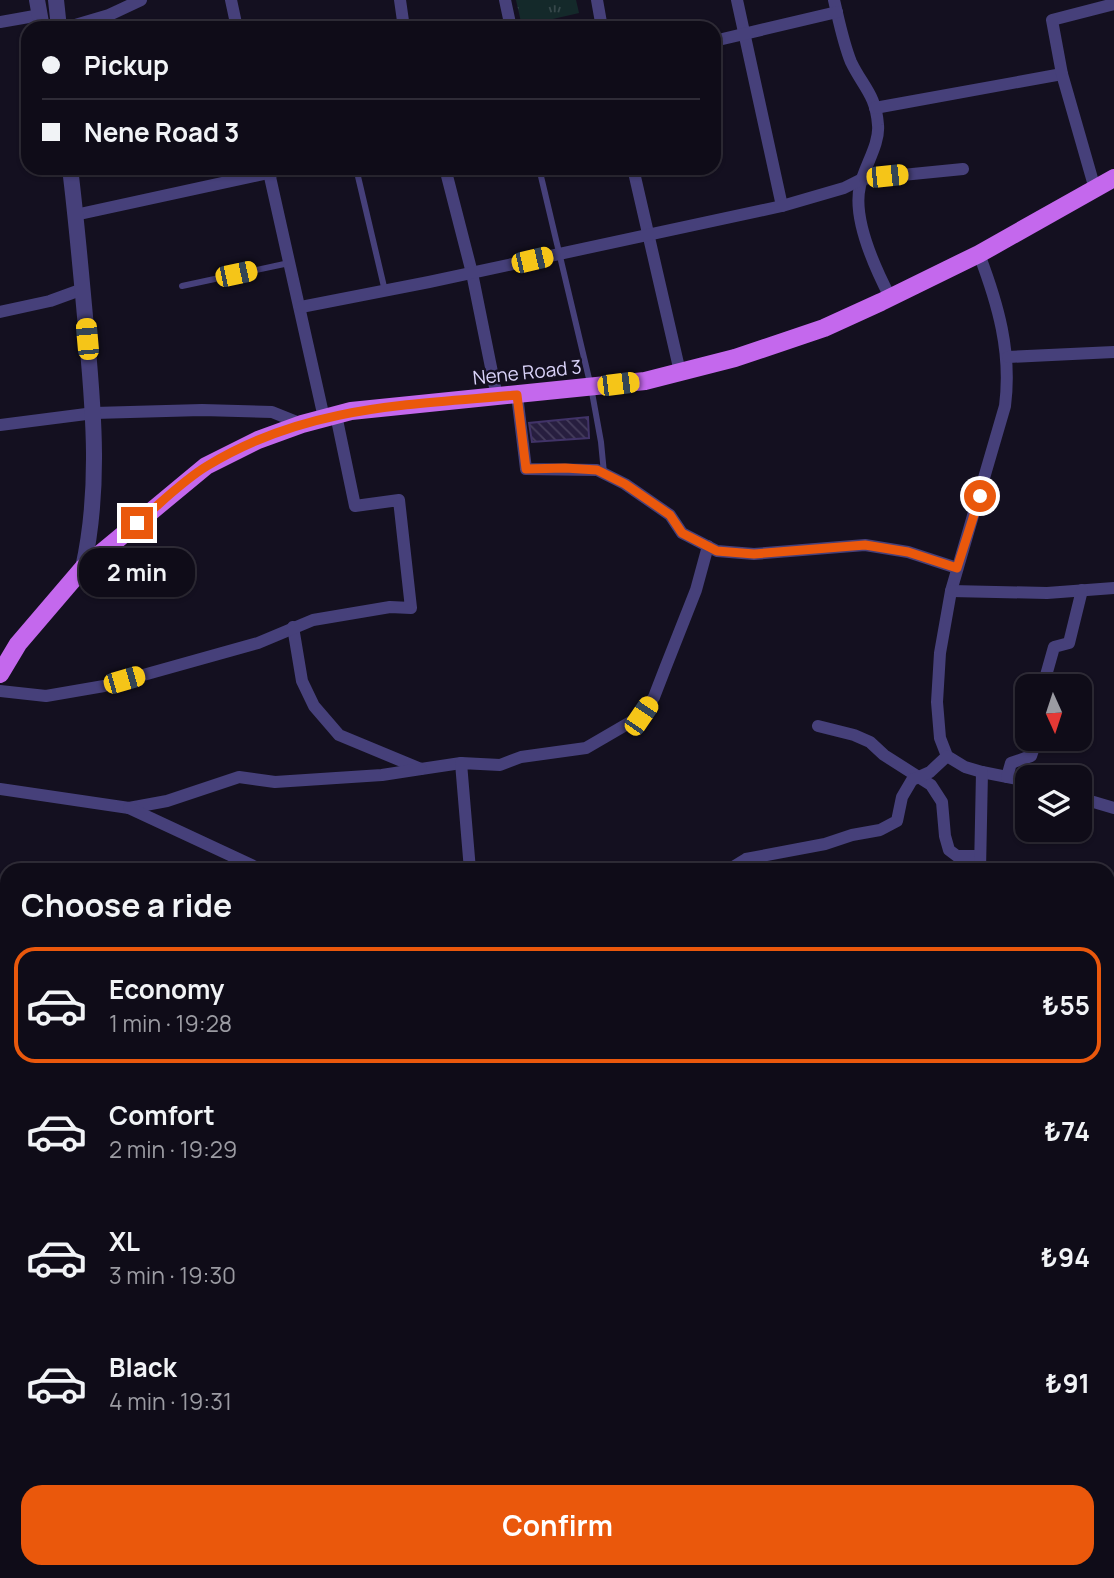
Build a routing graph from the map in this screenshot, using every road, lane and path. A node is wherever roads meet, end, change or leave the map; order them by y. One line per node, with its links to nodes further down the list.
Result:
1 (56, 0): 11 (street)
2 (141, 0): 12 (street)
3 (231, 0): 13 (street)
4 (400, 0): 14 (street)
5 (505, 0): 15 (street)
6 (597, 0): 16 (street)
7 (737, 0): 18 (street)
8 (1114, 4): 20 (street)
9 (836, 6): 18 (street); 21 (street)
10 (40, 14): 17 (street)
11 (59, 21)
12 (89, 21)
13 (236, 21)
14 (403, 21)
15 (510, 21)
16 (600, 21)
17 (0, 22)
18 (744, 34): 19 (street); 33 (street)
19 (721, 39)
20 (1062, 74): 21 (street); 32 (street)
21 (876, 108): 31 (street)
22 (963, 169): 31 (street)
23 (71, 175): 34 (street)
24 (251, 175): 34 (street)
25 (270, 175): 38 (street)
26 (358, 175): 42 (lane)
27 (447, 175): 39 (street)
28 (541, 175): 36 (lane)
29 (635, 175): 35 (street)
30 (1114, 178): 32 (main road, Nene Road 3)
31 (862, 179): 33 (street); 43 (street)
32 (1095, 189): 37 (main road, Nene Road 3)
33 (782, 206): 35 (street)
34 (75, 215): 41 (street)
35 (649, 233): 36 (street); 48 (street)
36 (560, 254): 39 (street); 49 (lane)
37 (979, 254): 43 (main road, Nene Road 3); 47 (street)
38 (290, 262): 40 (lane); 44 (street)
39 (472, 273): 42 (street); 51 (street)
40 (182, 286)
41 (83, 289): 45 (street); 52 (street)
42 (385, 291): 44 (street)
43 (890, 297): 48 (main road, Nene Road 3)
44 (301, 307): 53 (street)
45 (0, 312)
46 (1114, 352): 47 (street)
47 (1007, 357): 59 (street)
48 (680, 372): 49 (main road, Nene Road 3)
49 (591, 387): 50 (main road, Nene Road 3); 56 (lane)
50 (517, 395): 51 (main road, Nene Road 3); 56 (street)
51 (497, 397): 53 (main road, Nene Road 3)
52 (94, 413): 54 (street); 55 (street); 58 (street)
53 (330, 417): 54 (main road, Nene Road 3); 63 (street)
54 (302, 424): 58 (main road, Nene Road 3)
55 (0, 425)
56 (604, 474): 57 (street)
57 (708, 546): 59 (street); 70 (street)
58 (83, 568): 64 (main road, Nene Road 3)
59 (957, 568): 62 (street)
60 (1114, 588): 61 (street)
61 (1082, 590): 62 (street); 65 (street)
62 (951, 591): 69 (street)
63 (293, 627): 66 (street); 71 (street)
64 (0, 674)
65 (1046, 674)
66 (0, 691)
67 (818, 726): 73 (street)
68 (1033, 751): 74 (street)
69 (947, 756): 72 (street); 73 (street)
70 (461, 763): 71 (street); 82 (street)
71 (421, 769): 78 (street)
72 (982, 772): 74 (street); 80 (street)
73 (918, 777): 80 (street); 83 (street)
74 (1007, 777): 75 (street)
75 (1015, 778)
76 (0, 789): 78 (street)
77 (1092, 802): 79 (street)
78 (129, 808): 81 (street)
79 (1114, 808)
80 (980, 856): 84 (street)
81 (247, 863)
82 (469, 863)
83 (739, 863)
84 (980, 863)

